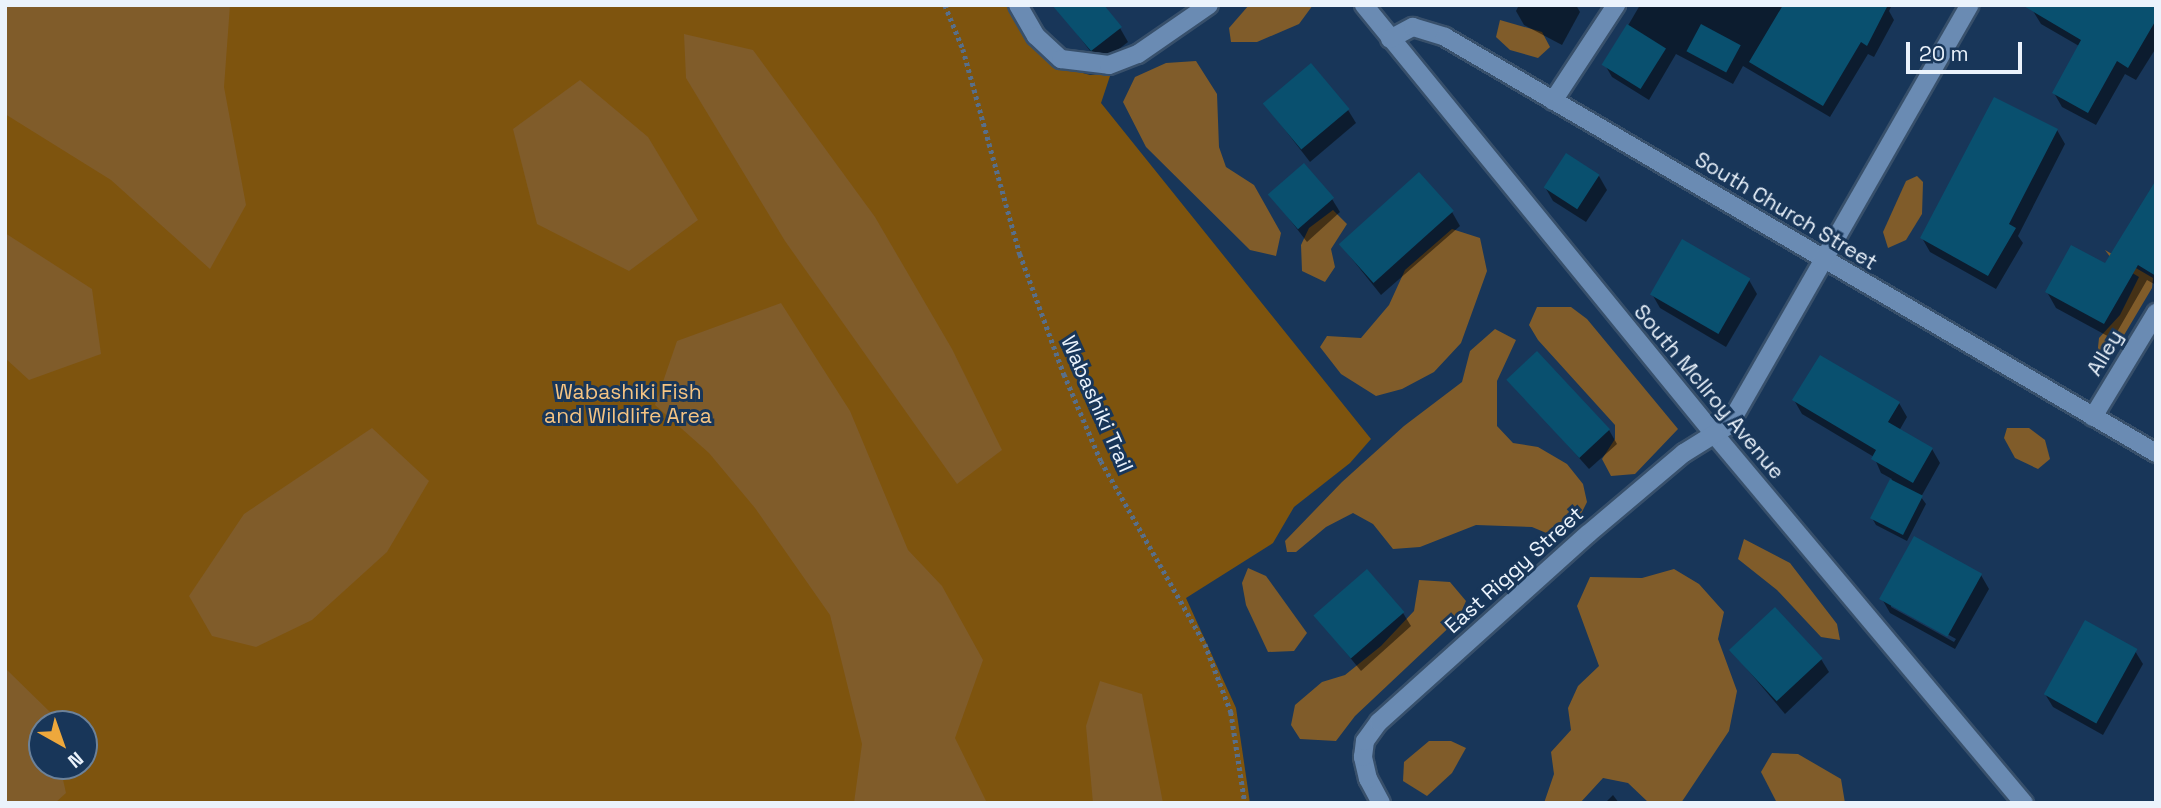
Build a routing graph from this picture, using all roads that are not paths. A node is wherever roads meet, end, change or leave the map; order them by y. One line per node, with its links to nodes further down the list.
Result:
1 (1018, 5): 2 (street)
2 (1209, 5)
3 (1364, 5): 6 (street, South McIlroy Avenue)
4 (1616, 5): 7 (street)
5 (1970, 5): 8 (street, East Riggy Street)
6 (1390, 39): 7 (street, South Church Street); 11 (street, South McIlroy Avenue)
7 (1553, 101): 8 (street, South Church Street)
8 (1826, 260): 10 (street, South Church Street); 11 (street, East Riggy Street)
9 (2156, 313): 10 (street, Alley)
10 (2093, 417): 12 (street, South Church Street)
11 (1715, 435): 13 (street, East Riggy Street); 14 (street, South McIlroy Avenue)
12 (2156, 453)
13 (1381, 803)
14 (2024, 803)

